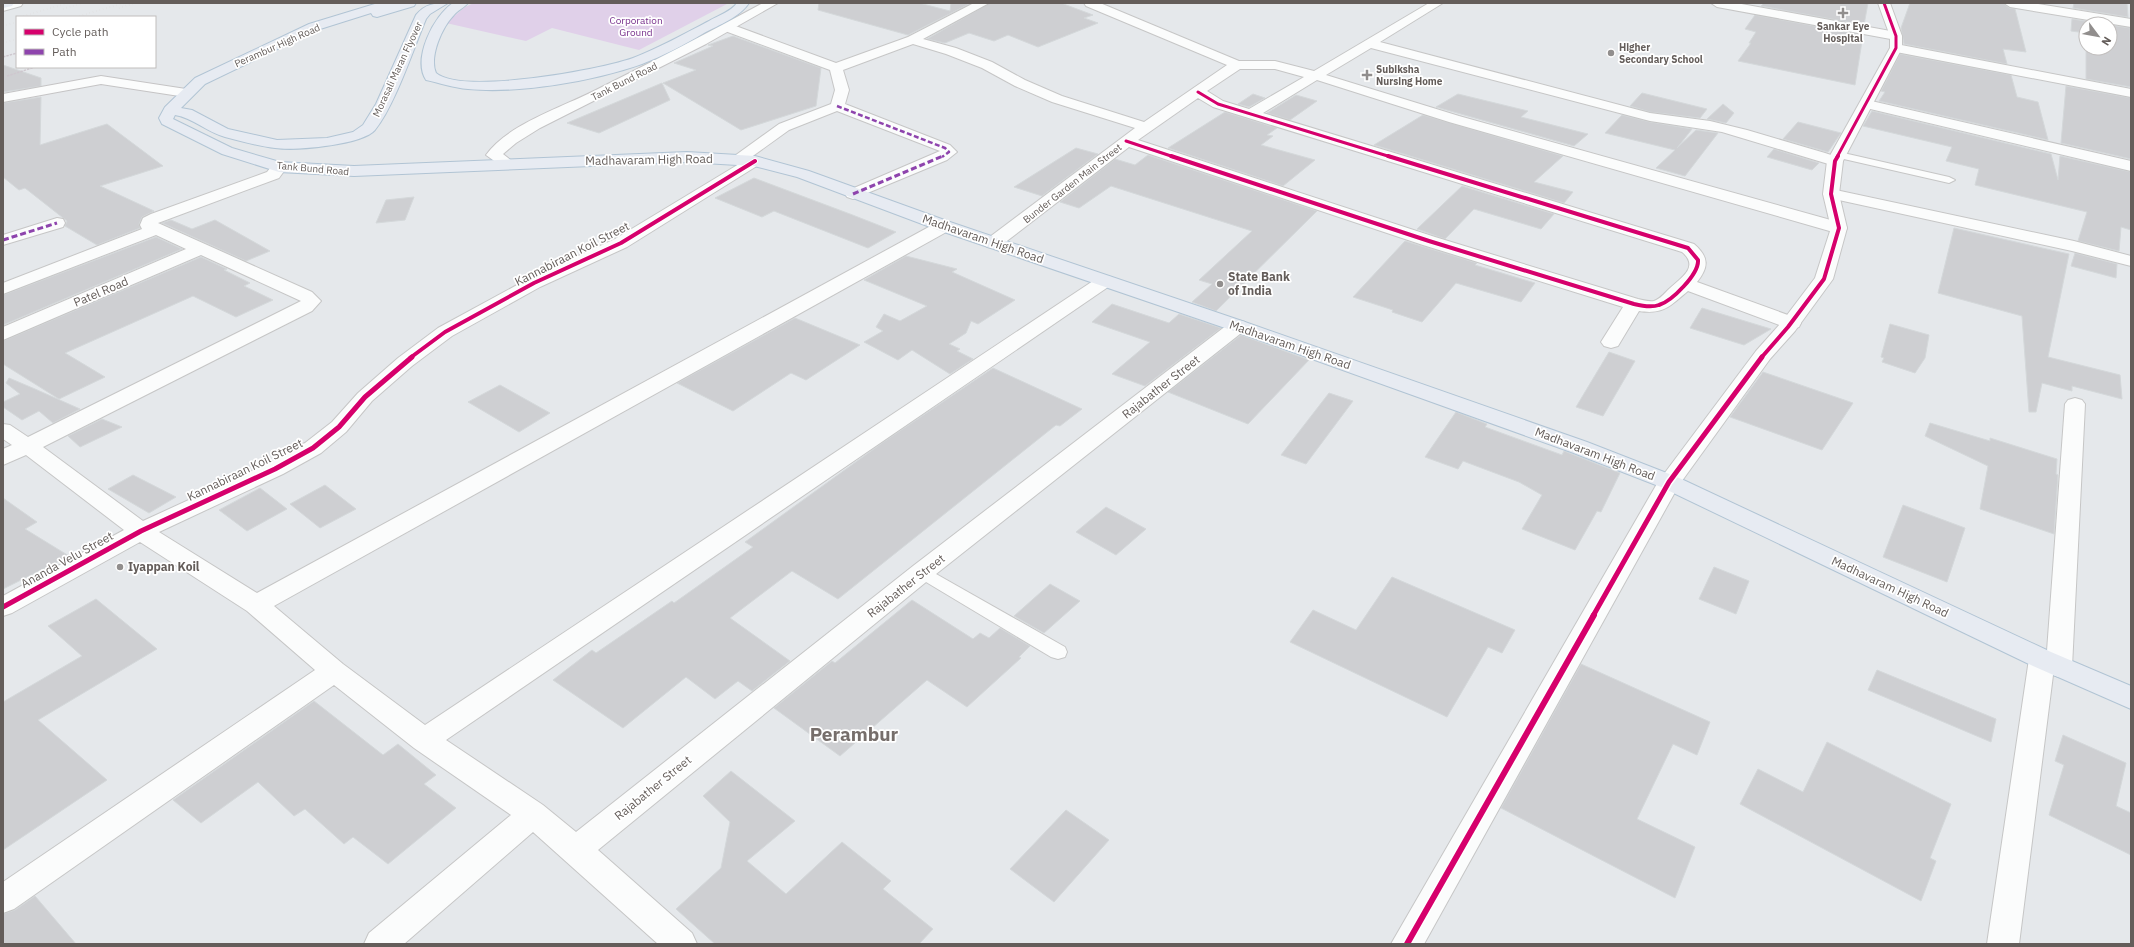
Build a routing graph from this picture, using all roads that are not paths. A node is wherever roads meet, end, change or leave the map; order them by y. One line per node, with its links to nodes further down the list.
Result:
1 (8, 3): 15 (main road)
2 (16, 3): 15 (street)
3 (390, 3): 24 (main road, Perambur High Road)
4 (410, 3): 24 (main road)
5 (442, 3): 32 (main road, Morasali Maran Flyover)
6 (462, 3): 7 (main road, Morasali Maran Flyover)
7 (743, 3)
8 (772, 3): 17 (street, Tank Bund Road)
9 (983, 3): 18 (street)
10 (1090, 3): 21 (street)
11 (1437, 3): 20 (street)
12 (1717, 3): 19 (street)
13 (1884, 3): 19 (street)
14 (2010, 3): 16 (street)
15 (3, 6)
16 (2131, 23)
17 (729, 28): 22 (street); 38 (street, Tank Bund Road)
18 (912, 40): 22 (street); 34 (street)
19 (1896, 42): 27 (street); 30 (street)
20 (1369, 43): 23 (street); 36 (street)
21 (1237, 65): 23 (street); 25 (street, Bunder Garden Main Street)
22 (836, 68): 31 (street)
23 (1317, 76): 33 (street); 47 (street)
24 (189, 90): 26 (street); 32 (main road, Perambur High Road)
25 (1198, 92): 33 (street); 34 (street, Bunder Garden Main Street)
26 (30, 93): 28 (street); 29 (street)
27 (2131, 93)
28 (3, 95)
29 (3, 98)
30 (1867, 104): 36 (street); 39 (street)
31 (837, 106): 37 (street, Kannabiraan Koil Street); 43 (street)
32 (170, 110): 40 (main road, Tank Bund Road)
33 (1251, 114): 54 (street)
34 (1145, 127): 35 (street, Bunder Garden Main Street)
35 (1126, 141): 50 (street, Bunder Garden Main Street); 56 (street)
36 (1837, 158): 42 (lane); 44 (street)
37 (746, 160): 38 (main road, Madhavaram High Road); 43 (main road, Madhavaram High Road); 66 (street, Kannabiraan Koil Street)
38 (509, 165): 41 (main road, Madhavaram High Road)
39 (2131, 166)
40 (279, 167): 41 (main road, Tank Bund Road); 48 (street)
41 (408, 170)
42 (1950, 180)
43 (853, 194): 46 (main road, Madhavaram High Road)
44 (1831, 194): 47 (street); 52 (street)
45 (56, 223): 49 (street)
46 (944, 226): 50 (main road, Madhavaram High Road); 68 (street)
47 (1839, 228): 57 (street)
48 (156, 229): 51 (street); 55 (street)
49 (3, 240)
50 (993, 243): 53 (main road, Madhavaram High Road)
51 (200, 249): 59 (street, Patel Road); 63 (street)
52 (2131, 261)
53 (1105, 280): 58 (main road, Madhavaram High Road); 74 (street)
54 (1686, 284): 56 (street); 57 (street)
55 (3, 289)
56 (1634, 304): 60 (street)
57 (1792, 323): 65 (street)
58 (1238, 326): 65 (main road, Madhavaram High Road); 67 (street, Rajabather Street)
59 (3, 334)
60 (1612, 342)
61 (2075, 404): 71 (street)
62 (3, 430): 63 (street)
63 (28, 446): 64 (street); 66 (street)
64 (3, 458)
65 (1669, 482): 71 (main road, Madhavaram High Road); 80 (street)
66 (141, 532): 68 (street); 69 (street, Ananda Velu Street)
67 (922, 572): 70 (lane); 76 (street, Rajabather Street)
68 (256, 605): 72 (street)
69 (3, 606)
70 (1058, 652)
71 (2051, 663): 73 (main road, Madhavaram High Road); 81 (street)
72 (334, 672): 74 (street); 77 (street)
73 (2131, 698)
74 (424, 740): 75 (street)
75 (533, 814): 76 (street); 78 (street)
76 (576, 850): 79 (street)
77 (3, 900)
78 (380, 944)
79 (680, 944)
80 (1407, 944)
81 (2002, 944)

